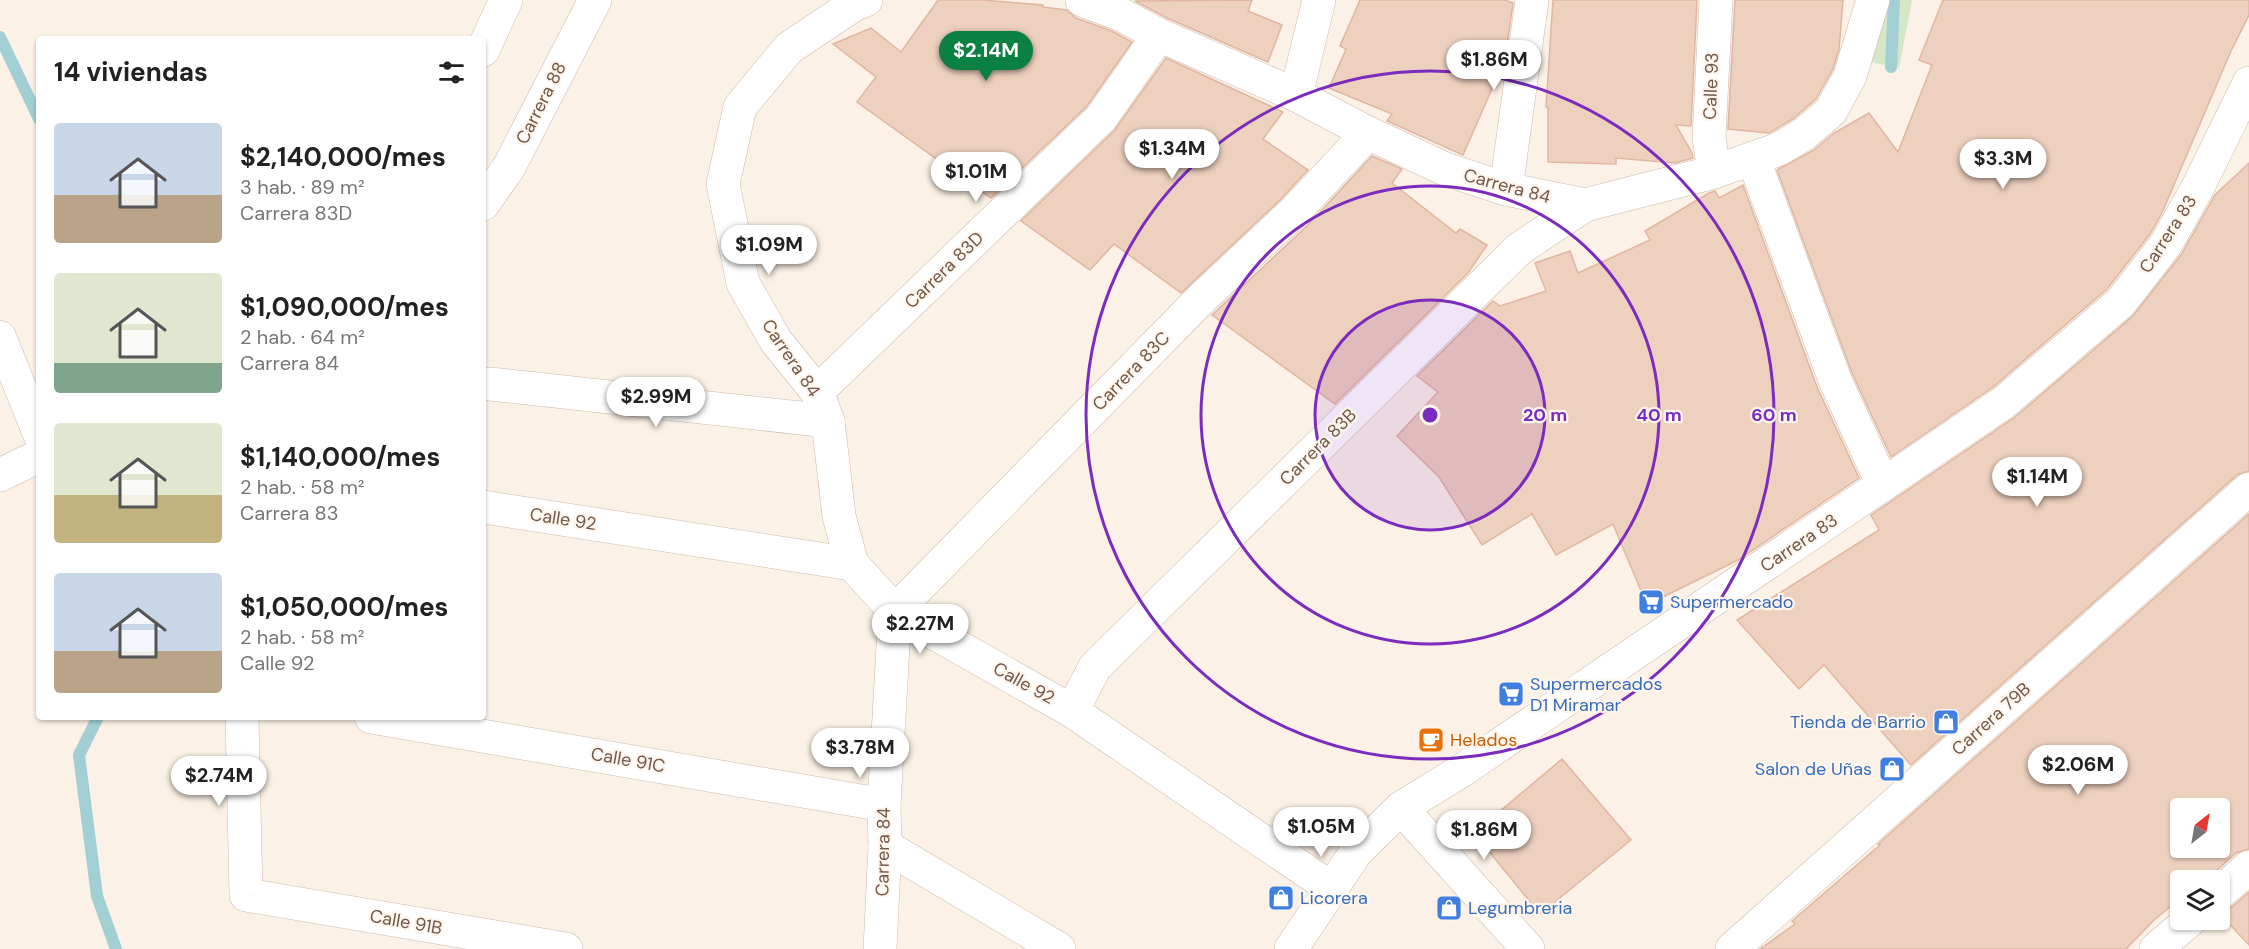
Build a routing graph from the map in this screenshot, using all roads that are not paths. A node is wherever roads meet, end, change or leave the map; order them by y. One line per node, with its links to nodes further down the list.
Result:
1 (506, 0): 11 (street)
2 (595, 0): 18 (street, Carrera 88)
3 (866, 0): 22 (street, Carrera 84)
4 (1082, 0): 9 (street, Carrera 84)
5 (1319, 0): 13 (street)
6 (1532, 0): 17 (street)
7 (1716, 0): 16 (street, Calle 93)
8 (1873, 0): 15 (street, Carrera 84)
9 (1121, 7): 10 (street, Carrera 84)
10 (1159, 35): 13 (street, Carrera 84); 22 (street, Carrera 83D)
11 (486, 43)
12 (2249, 83): 26 (street, Carrera 83)
13 (1296, 95): 14 (street, Carrera 84)
14 (1368, 133): 17 (street, Carrera 84); 30 (street, Carrera 83C)
15 (1753, 158): 16 (street, Carrera 84); 26 (street)
16 (1714, 172): 19 (street, Carrera 84)
17 (1506, 189): 19 (street, Carrera 84)
18 (486, 200)
19 (1585, 205): 31 (street, Carrera 83B)
20 (0, 337): 23 (street)
21 (490, 384): 22 (street)
22 (823, 407): 29 (street)
23 (36, 427)
24 (36, 457): 25 (street)
25 (0, 475)
26 (1883, 485): 35 (street, Carrera 83)
27 (2249, 489): 47 (street, Carrera 79B)
28 (486, 507): 29 (street, Calle 92)
29 (852, 564): 30 (street, Calle 92)
30 (895, 611): 31 (street, Calle 92); 34 (street, Carrera 84)
31 (1072, 711): 39 (street, Calle 92)
32 (242, 720): 42 (street, Calle 91B)
33 (388, 720): 34 (street, Calle 91C)
34 (884, 805): 36 (street, Carrera 84)
35 (1401, 808): 39 (street, Carrera 83); 46 (street)
36 (885, 846): 41 (street); 43 (street, Carrera 84)
37 (2249, 867): 38 (street)
38 (2230, 884)
39 (1331, 888): 45 (street, Carrera 83)
40 (2178, 930): 48 (street)
41 (1023, 940): 44 (street)
42 (566, 949)
43 (880, 949)
44 (1059, 949)
45 (1291, 949)
46 (1528, 949)
47 (1732, 949)
48 (2156, 949)

